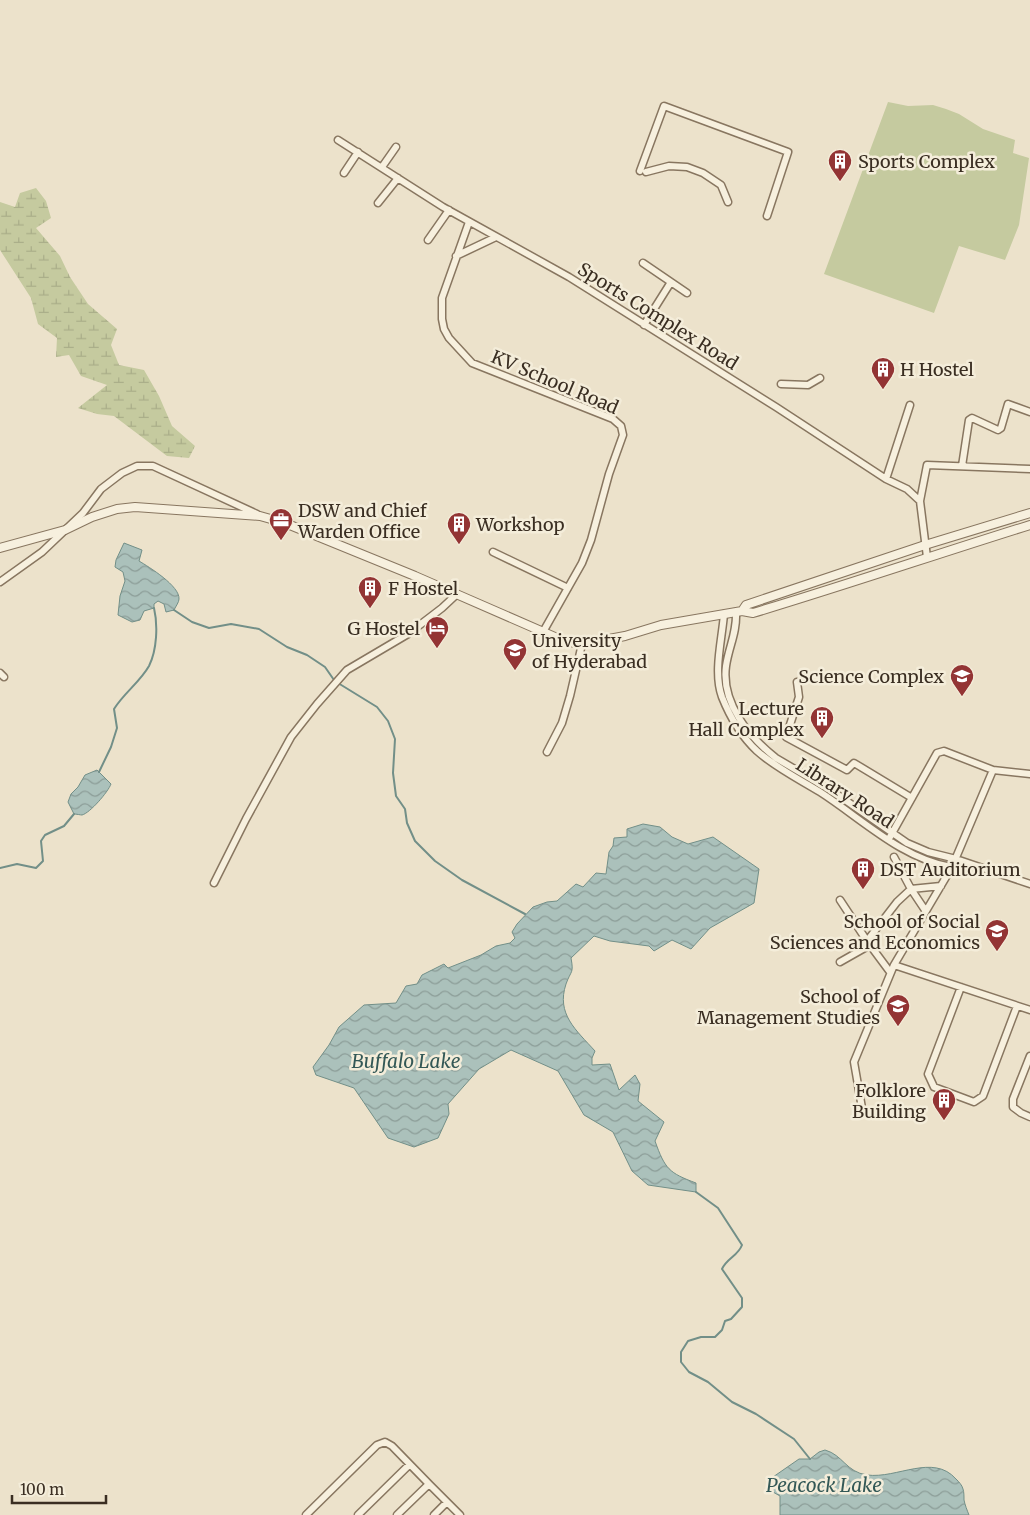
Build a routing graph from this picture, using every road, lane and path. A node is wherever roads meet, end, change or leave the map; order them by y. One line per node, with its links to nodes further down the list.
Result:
1 (338, 140): 3 (street, Sports Complex Road)
2 (396, 148): 4 (street)
3 (358, 152): 4 (street, Sports Complex Road); 5 (street)
4 (382, 167): 6 (street, Sports Complex Road)
5 (344, 173)
6 (398, 178): 8 (street); 9 (street, Sports Complex Road)
7 (728, 202): 10 (street)
8 (378, 204)
9 (449, 210): 11 (street, Sports Complex Road); 13 (street)
10 (767, 216)
11 (469, 222): 12 (street, Sports Complex Road); 14 (street, KV School Road)
12 (496, 238): 14 (street); 18 (street, Sports Complex Road)
13 (428, 240)
14 (456, 256): 36 (street, KV School Road)
15 (643, 264): 16 (street)
16 (671, 282): 17 (street); 18 (street)
17 (687, 293)
18 (644, 325): 25 (street, Sports Complex Road)
19 (820, 378): 20 (street)
20 (781, 384)
21 (910, 405): 25 (street)
22 (1030, 412): 23 (street)
23 (962, 466): 24 (street); 26 (street)
24 (1030, 469)
25 (886, 479): 26 (street, Sports Complex Road)
26 (920, 501): 31 (street)
27 (1030, 513): 31 (street)
28 (260, 516): 30 (street); 30 (street); 37 (street)
29 (1030, 525): 34 (street)
30 (65, 530): 32 (street); 35 (street)
31 (925, 545): 34 (street); 38 (street)
32 (0, 548)
33 (493, 552): 36 (street)
34 (927, 556): 38 (street)
35 (0, 582)
36 (568, 588): 40 (street, KV School Road)
37 (457, 594): 40 (street); 53 (street)
38 (739, 612): 39 (street); 47 (street)
39 (724, 614): 41 (street); 48 (street, Library Road)
40 (543, 632): 41 (street)
41 (582, 644): 43 (street)
42 (797, 682): 46 (street)
43 (547, 752)
44 (994, 770): 45 (street); 46 (street); 50 (street)
45 (1030, 774)
46 (912, 798): 47 (street)
47 (892, 833): 48 (street); 50 (street)
48 (888, 840): 51 (street, Library Road)
49 (894, 857): 56 (street)
50 (956, 858): 51 (street); 52 (street)
51 (952, 867): 52 (street, Library Road); 55 (street)
52 (980, 868): 54 (street)
53 (214, 883)
54 (1030, 884)
55 (941, 886): 56 (street); 58 (street)
56 (911, 889): 58 (street); 59 (street)
57 (840, 900): 59 (street)
58 (925, 910): 61 (street)
59 (868, 943): 60 (street); 61 (street)
60 (840, 962)
61 (892, 968): 62 (street); 66 (street)
62 (961, 987): 63 (street); 63 (street)
63 (1017, 1006): 64 (street)
64 (1030, 1010)
65 (1030, 1056): 67 (street)
66 (862, 1108)
67 (1030, 1117)
68 (409, 1465): 69 (street); 71 (street); 72 (street)
69 (429, 1484): 70 (street); 73 (street)
70 (447, 1502): 74 (street); 75 (street)
71 (311, 1513)
72 (358, 1515)
73 (397, 1515)
74 (434, 1515)
75 (460, 1515)

